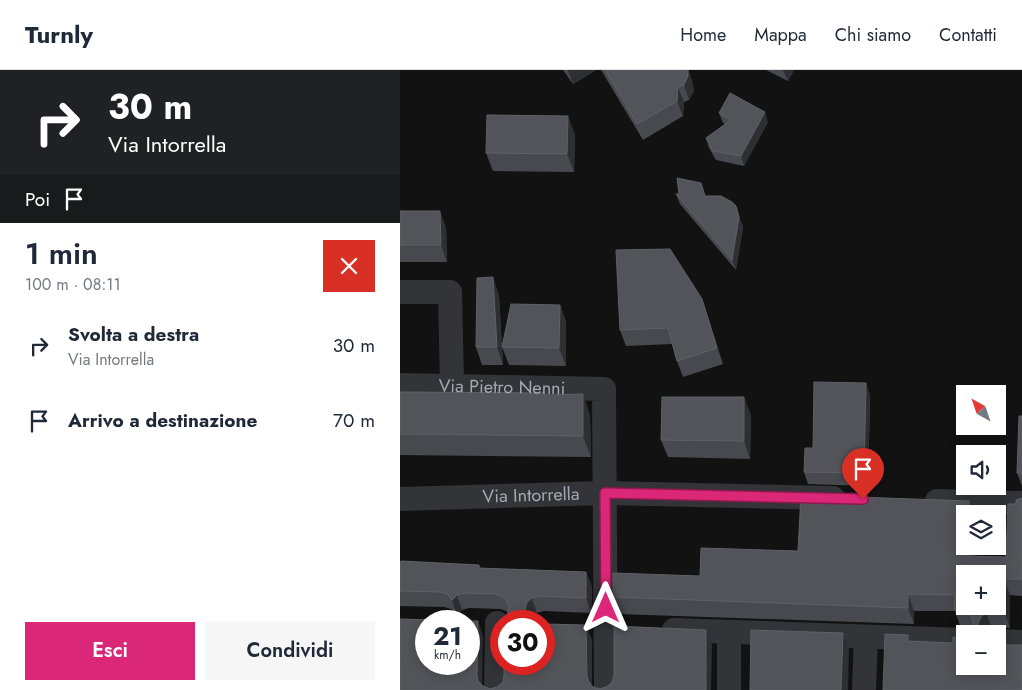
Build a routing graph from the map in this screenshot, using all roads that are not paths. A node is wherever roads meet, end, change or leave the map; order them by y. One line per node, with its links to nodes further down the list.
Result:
1 (400, 292): 3 (street)
2 (400, 386): 3 (street, Via Pietro Nenni)
3 (452, 386): 4 (street, Via Pietro Nenni)
4 (605, 493): 5 (street, Via Intorrella); 6 (street, Via Intorrella); 17 (street)
5 (400, 499)
6 (853, 499)
7 (913, 500): 8 (street)
8 (1022, 502)
9 (653, 629): 10 (street)
10 (729, 632): 11 (street); 18 (street)
11 (866, 637): 12 (street); 19 (street)
12 (956, 640)
13 (1006, 641): 14 (street)
14 (1022, 642)
15 (495, 675): 16 (street)
16 (496, 690)
17 (606, 690)
18 (729, 690)
19 (864, 690)

